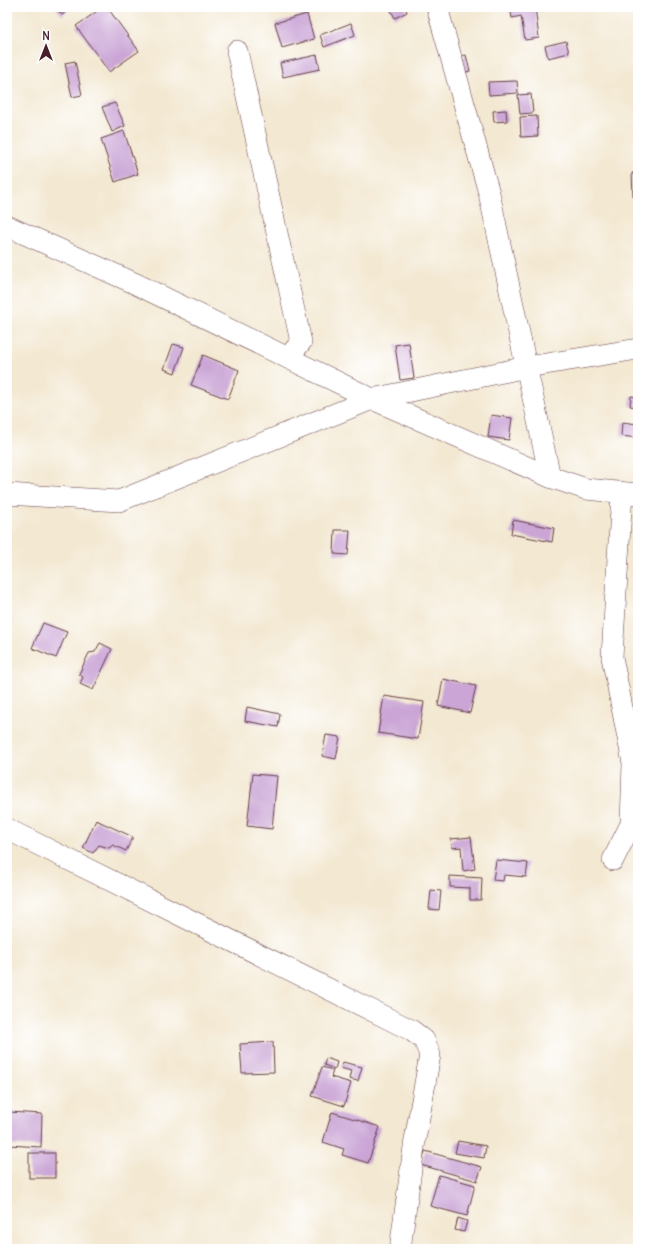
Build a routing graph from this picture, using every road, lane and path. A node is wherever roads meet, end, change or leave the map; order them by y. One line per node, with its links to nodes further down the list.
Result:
1 (437, 7): 6 (street)
2 (237, 51): 5 (street)
3 (7, 226): 5 (street)
4 (638, 349): 6 (street)
5 (288, 358): 7 (street)
6 (526, 367): 7 (street); 8 (street)
7 (372, 399): 8 (street); 9 (street)
8 (550, 477): 10 (street)
9 (7, 494)
10 (630, 494): 12 (street)
11 (7, 829): 13 (street)
12 (613, 860)
13 (400, 1249)

